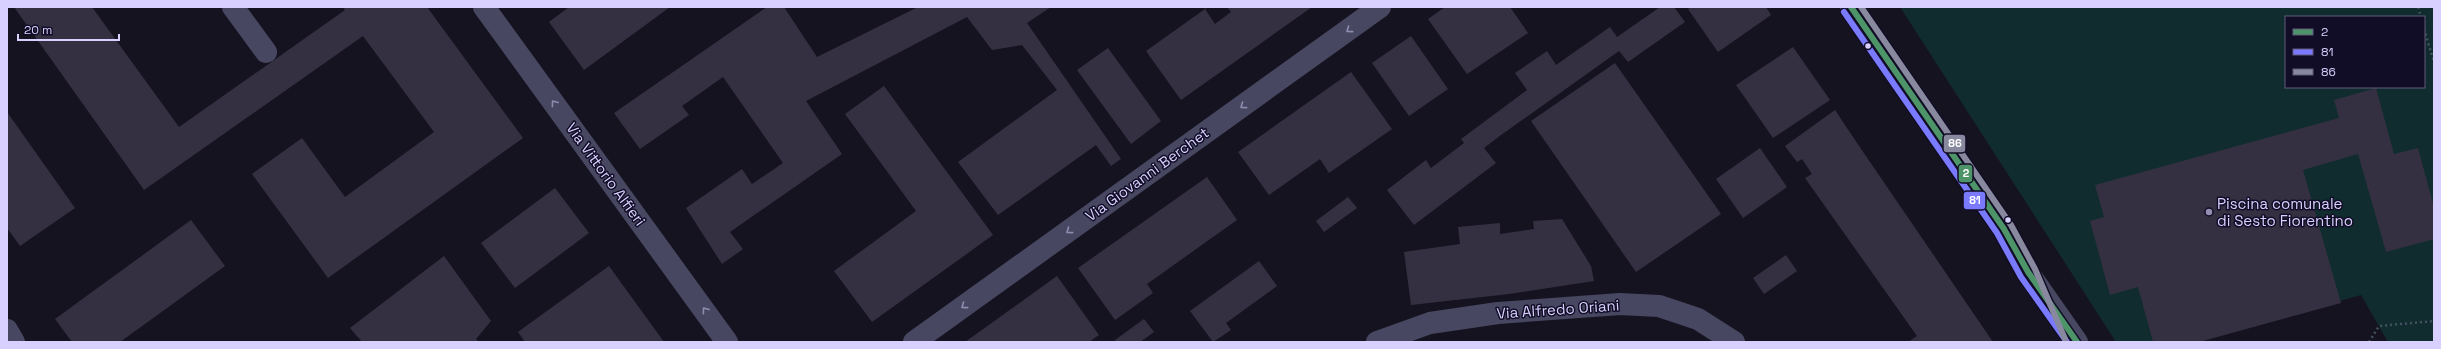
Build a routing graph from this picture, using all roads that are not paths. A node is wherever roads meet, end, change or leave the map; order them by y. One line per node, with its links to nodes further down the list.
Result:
1 (233, 7): 5 (street)
2 (484, 7): 9 (street, Via Vittorio Alfieri, one-way to 2)
3 (1380, 7): 10 (street, Via Giovanni Berchet, one-way to 10)
4 (1851, 7): 6 (street)
5 (266, 52)
6 (2028, 272): 13 (street); 14 (street)
7 (7, 330): 8 (street)
8 (14, 342)
9 (727, 342)
10 (914, 342)
11 (1377, 342): 12 (street, Via Alfredo Oriani)
12 (1734, 342)
13 (2058, 342)
14 (2077, 342)

